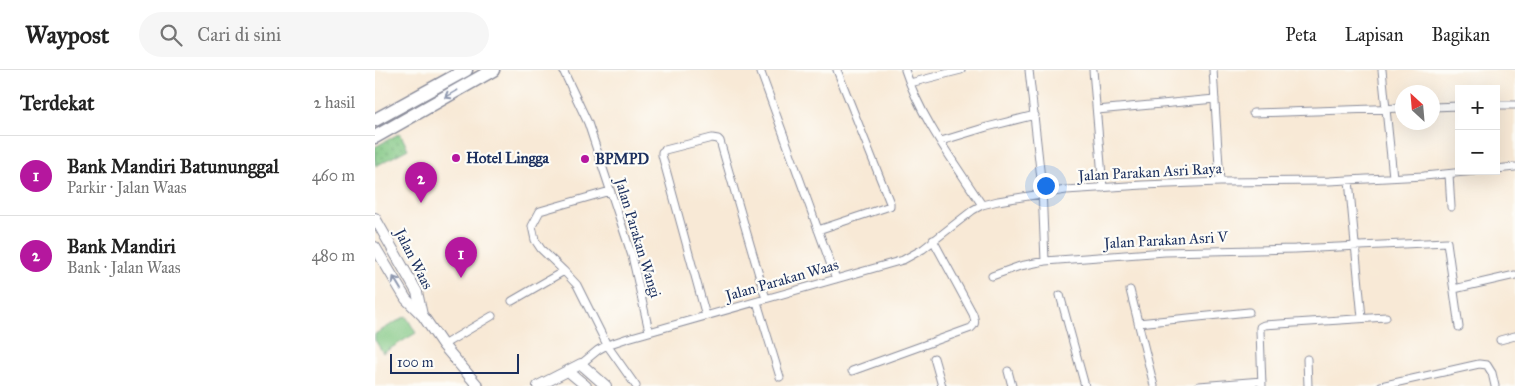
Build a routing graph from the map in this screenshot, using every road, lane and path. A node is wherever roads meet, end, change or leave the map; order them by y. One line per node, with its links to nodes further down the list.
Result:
1 (466, 70): 23 (highway)
2 (493, 70): 24 (highway, one-way to 24)
3 (563, 70): 34 (street, Jalan Parakan Wangi)
4 (760, 70): 39 (street)
5 (837, 70): 39 (street)
6 (905, 70): 12 (street)
7 (961, 70): 12 (street)
8 (1029, 70): 22 (street)
9 (1093, 70): 20 (street)
10 (1213, 70): 13 (street)
11 (1382, 70): 18 (street)
12 (910, 83): 25 (street)
13 (1215, 99): 20 (street); 32 (street)
14 (1500, 105): 15 (street)
15 (1515, 105)
16 (1455, 106): 17 (street)
17 (1440, 107)
18 (1386, 108): 19 (street); 21 (street); 30 (street)
19 (1395, 108)
20 (1097, 110): 33 (street)
21 (1253, 113)
22 (1035, 115): 25 (street); 35 (street)
23 (375, 120)
24 (377, 137)
25 (941, 142): 36 (street)
26 (1515, 167): 27 (street)
27 (1500, 169)
28 (1455, 173): 29 (street, Jalan Parakan Asri Raya)
29 (1449, 174): 30 (street, Jalan Parakan Asri Raya); 37 (street)
30 (1393, 178): 31 (street, Jalan Parakan Asri Raya)
31 (1349, 180): 32 (street, Jalan Parakan Asri Raya); 42 (street)
32 (1220, 182): 33 (street, Jalan Parakan Asri Raya)
33 (1103, 188): 35 (street, Jalan Parakan Asri Raya)
34 (610, 191): 44 (street); 62 (street, Jalan Parakan Wangi)
35 (1042, 194): 36 (street, Jalan Parakan Asri Raya); 43 (street)
36 (982, 205): 40 (street, Jalan Parakan Waas)
37 (1451, 206)
38 (375, 218): 55 (street, Jalan Waas)
39 (818, 230): 47 (street)
40 (933, 240): 47 (street, Jalan Parakan Waas); 71 (street)
41 (375, 247): 55 (street, Jalan Waas, one-way to 41)
42 (1356, 247): 43 (street, Jalan Parakan Asri V); 48 (street, Jalan Parakan Asri V); 59 (street)
43 (1045, 261): 46 (street, Jalan Parakan Asri V)
44 (564, 271): 52 (street); 66 (street)
45 (1515, 275): 48 (street)
46 (992, 276)
47 (836, 279): 51 (street, Jalan Parakan Waas)
48 (1454, 289): 61 (street)
49 (1130, 290): 60 (street)
50 (1060, 295): 82 (street)
51 (767, 299): 53 (street, Jalan Parakan Waas); 57 (street)
52 (512, 301)
53 (757, 302): 57 (street, Jalan Parakan Waas); 73 (street)
54 (1249, 312): 60 (street)
55 (423, 316): 65 (street, Jalan Waas)
56 (493, 316): 65 (street)
57 (706, 316): 62 (street, Jalan Parakan Waas)
58 (1386, 317): 59 (street)
59 (1361, 318): 74 (street)
60 (1138, 323): 83 (street)
61 (1459, 327)
62 (649, 331): 66 (street, Jalan Parakan Waas)
63 (1515, 336): 64 (street)
64 (1500, 340)
65 (443, 345): 75 (street, Jalan Waas)
66 (607, 345): 69 (street, Jalan Parakan Waas); 79 (street)
67 (934, 358): 80 (street)
68 (1307, 359): 85 (street)
69 (581, 364): 70 (street); 78 (street)
70 (568, 371): 76 (street); 77 (street)
71 (853, 371)
72 (1008, 371): 81 (street)
73 (780, 378)
74 (1262, 383): 84 (street)
75 (478, 386)
76 (538, 386)
77 (586, 386)
78 (606, 386)
79 (636, 386)
80 (942, 386)
81 (1012, 386)
82 (1085, 386)
83 (1154, 386)
84 (1199, 386)
85 (1308, 386)
86 (1381, 386): 87 (street)
87 (1495, 386)

